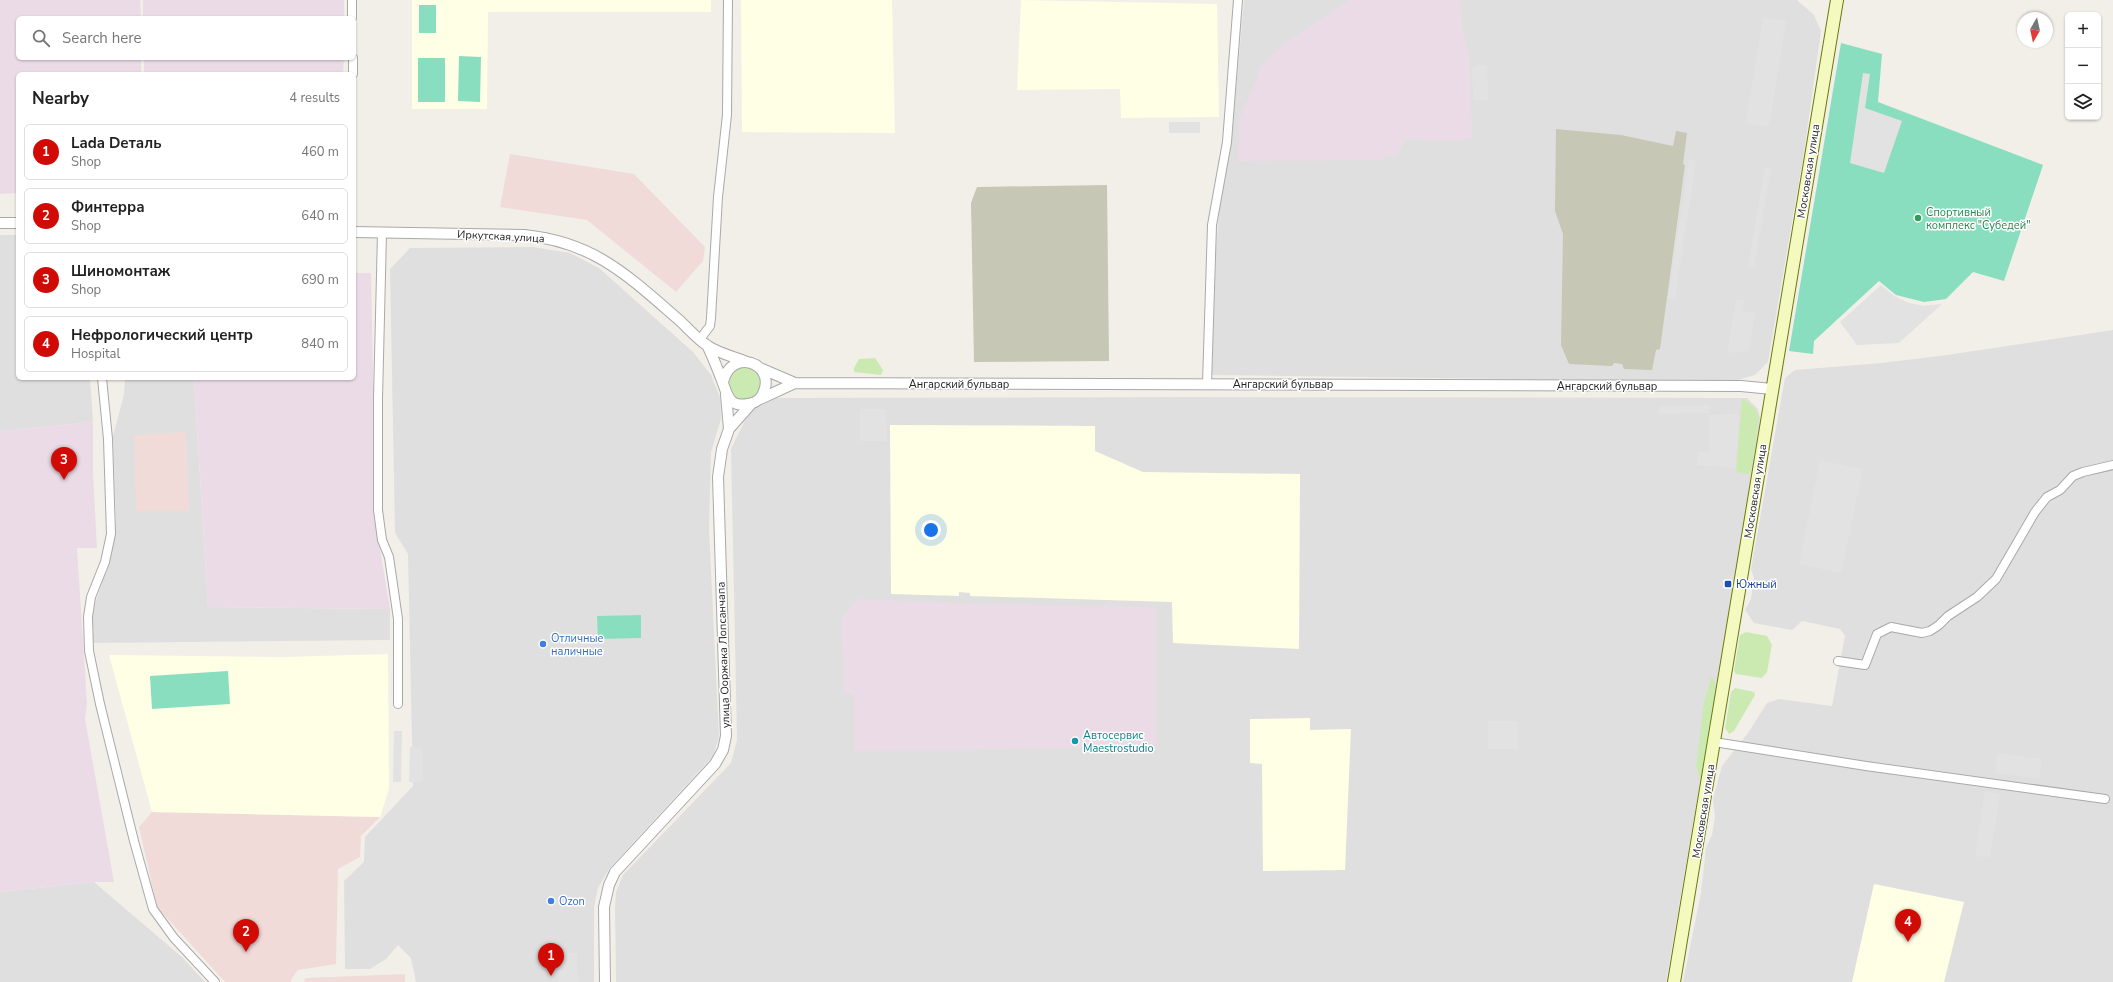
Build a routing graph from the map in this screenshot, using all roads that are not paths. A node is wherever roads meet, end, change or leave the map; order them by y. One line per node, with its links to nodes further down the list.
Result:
1 (352, 0): 5 (street)
2 (728, 0): 12 (street)
3 (1238, 0): 19 (street)
4 (1837, 0): 20 (main road, Московская улица)
5 (352, 16)
6 (353, 60): 7 (street)
7 (353, 72)
8 (0, 223): 9 (street)
9 (16, 223)
10 (356, 232): 11 (street, Иркутская улица)
11 (382, 233): 12 (street, Иркутская улица); 26 (street)
12 (700, 339): 13 (street, Иркутская улица)
13 (708, 347): 14 (street, Иркутская улица); 17 (street, Иркутская улица)
14 (747, 362): 15 (street); 17 (street)
15 (760, 368): 18 (street, Ангарский бульвар); 22 (street)
16 (102, 380): 29 (street)
17 (723, 382): 21 (street)
18 (795, 383): 19 (street, Ангарский бульвар); 22 (street, Ангарский бульвар)
19 (1207, 384): 20 (street, Ангарский бульвар)
20 (1772, 389): 27 (main road, Московская улица)
21 (726, 395): 22 (street); 23 (street, улица Ооржака Лопсанчапа)
22 (755, 402): 23 (street, улица Ооржака Лопсанчапа)
23 (729, 429): 30 (street, улица Ооржака Лопсанчапа)
24 (2113, 464): 25 (street)
25 (1838, 660)
26 (398, 704)
27 (1714, 742): 28 (street); 31 (main road, Московская улица)
28 (2105, 799)
29 (215, 982)
30 (605, 982)
31 (1674, 982)

